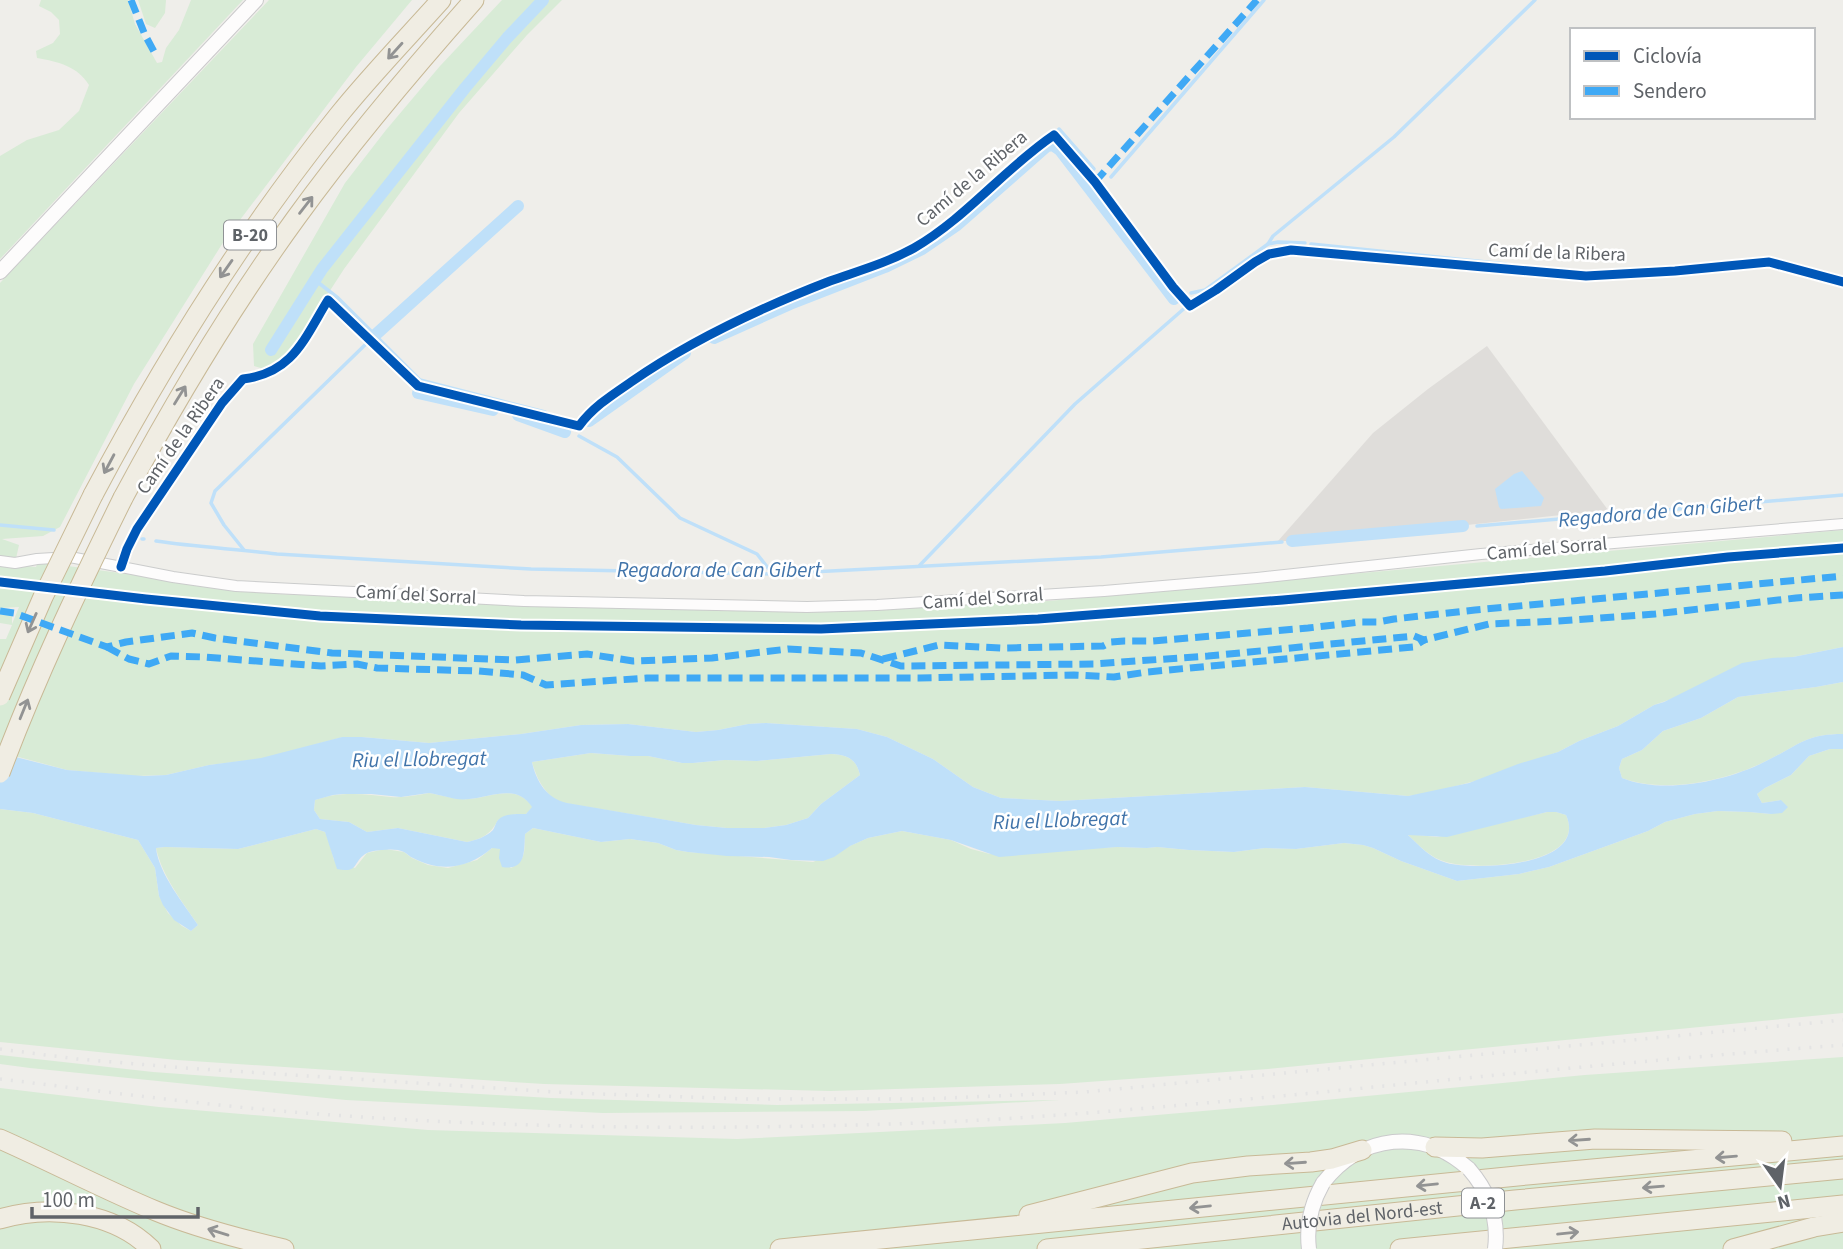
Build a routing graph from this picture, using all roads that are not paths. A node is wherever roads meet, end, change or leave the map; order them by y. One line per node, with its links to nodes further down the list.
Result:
1 (256, 0): 6 (main road)
2 (440, 0): 11 (highway, B-20, one-way to 11, bridge)
3 (474, 0): 5 (highway, B-20)
4 (489, 0): 5 (highway)
5 (405, 78): 12 (highway, B-20, one-way to 5, bridge)
6 (0, 272)
7 (1843, 282): 10 (street, Camí de la Ribera)
8 (1843, 524): 10 (street, Camí del Sorral)
9 (0, 561): 10 (street)
10 (121, 567)
11 (0, 696)
12 (0, 773)
13 (0, 1139): 23 (highway, one-way to 13)
14 (1843, 1144): 15 (highway, one-way to 15); 21 (highway, one-way to 21)
15 (1434, 1147): 16 (main road); 28 (main road, bridge)
16 (1362, 1150): 21 (highway, one-way to 21); 26 (main road, bridge)
17 (1843, 1169): 25 (highway, Autovia del Nord-est / A-2, one-way to 25)
18 (1843, 1205): 27 (highway, Autovia del Nord-est / A-2, one-way to 18)
19 (0, 1219): 22 (highway)
20 (1843, 1222): 29 (highway)
21 (879, 1239): 24 (highway)
22 (151, 1249)
23 (284, 1249)
24 (780, 1249)
25 (1047, 1249)
26 (1309, 1249)
27 (1400, 1249)
28 (1495, 1249)
29 (1733, 1249)

